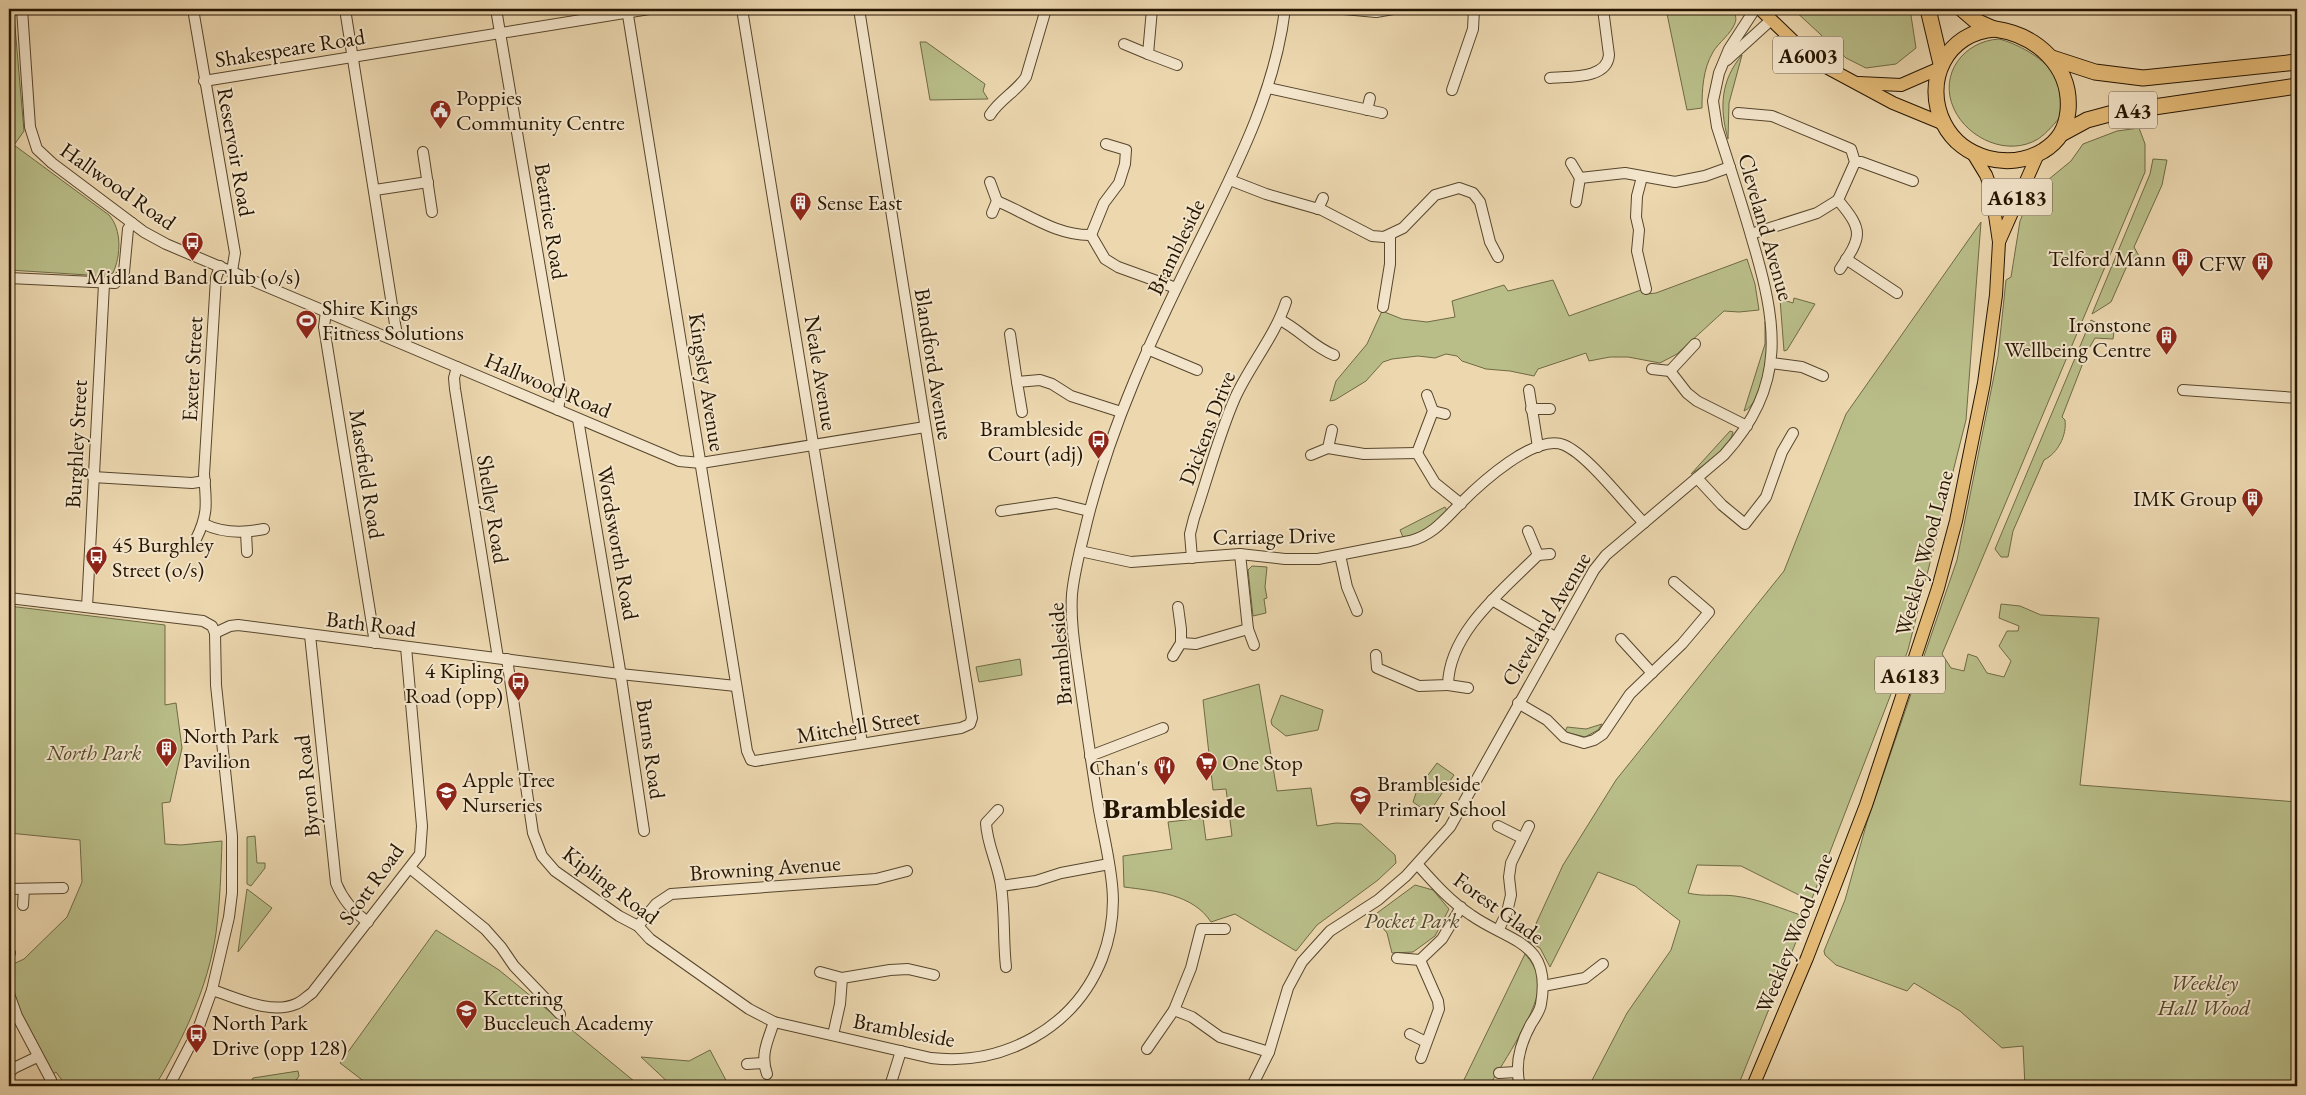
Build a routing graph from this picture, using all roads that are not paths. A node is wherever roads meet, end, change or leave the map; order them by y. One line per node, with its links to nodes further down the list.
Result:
1 (22, 9): 65 (street, Hallwood Road)
2 (192, 9): 32 (street, Reservoir Road)
3 (345, 9): 25 (street)
4 (496, 9): 22 (street, Beatrice Road)
5 (649, 9): 19 (street, Shakespeare Road)
6 (742, 9): 112 (street, Neale Avenue)
7 (858, 9): 109 (street, Blandford Avenue)
8 (1046, 9): 41 (street)
9 (1152, 9): 24 (street)
10 (1285, 9): 35 (street, Brambleside)
11 (1344, 9): 12 (street)
12 (1393, 9)
13 (1474, 9): 36 (street)
14 (1603, 9): 31 (street)
15 (1755, 9): 28 (street, Cleveland Avenue)
16 (1760, 9): 20 (main road, A6003)
17 (1928, 9): 30 (highway, A43)
18 (1962, 9): 21 (highway, A43)
19 (627, 10): 22 (street, Shakespeare Road); 117 (street, Kingsley Avenue)
20 (1771, 20): 28 (street, Cleveland Avenue); 33 (main road, A6003)
21 (1995, 30): 26 (highway, A43); 30 (highway, A43)
22 (500, 34): 25 (street, Shakespeare Road); 102 (street, Beatrice Road)
23 (1124, 44): 24 (street)
24 (1148, 54): 29 (street)
25 (353, 57): 32 (street, Shakespeare Road); 57 (street)
26 (2052, 58): 27 (highway, A43); 43 (highway, A43)
27 (2297, 62)
28 (1723, 64): 50 (street, Cleveland Avenue)
29 (1178, 65)
30 (1941, 66): 33 (main road, A6003); 42 (highway, A43)
31 (1550, 78)
32 (204, 81): 74 (street, Reservoir Road)
33 (1851, 82): 42 (main road, A6003)
34 (2297, 86): 43 (highway, A43)
35 (1268, 88): 38 (street); 53 (street, Brambleside)
36 (1452, 90)
37 (1370, 98): 38 (street)
38 (1367, 110): 39 (street)
39 (1382, 113)
40 (1738, 113): 48 (street)
41 (990, 115)
42 (1944, 124): 46 (highway, A43)
43 (2063, 133): 47 (highway, A43)
44 (1106, 144): 67 (street)
45 (424, 152): 55 (street)
46 (1972, 152): 47 (highway, A43); 69 (main road, Weekley Wood Lane / A6183)
47 (2038, 154): 69 (main road, Weekley Wood Lane / A6183)
48 (1855, 162): 54 (street); 59 (street)
49 (1571, 163): 52 (street)
50 (1730, 167): 51 (street); 66 (street, Cleveland Avenue)
51 (1642, 177): 52 (street); 78 (street)
52 (1580, 178): 61 (street)
53 (1230, 180): 62 (street); 77 (street, Brambleside)
54 (1913, 181)
55 (428, 182): 57 (street); 63 (street)
56 (990, 182): 60 (street)
57 (375, 190): 85 (street)
58 (1323, 198): 62 (street)
59 (1838, 200): 66 (street); 71 (street)
60 (996, 201): 64 (street); 67 (street)
61 (1576, 202)
62 (1318, 209): 68 (street)
63 (432, 212)
64 (992, 213)
65 (132, 223): 72 (street, Hallwood Road); 76 (street)
66 (1751, 234): 89 (street, Cleveland Avenue)
67 (1091, 235): 77 (street)
68 (1390, 236): 70 (street); 81 (street)
69 (1999, 242): 215 (main road, Weekley Wood Lane / A6183)
70 (1498, 256)
71 (1846, 259): 73 (street); 79 (street)
72 (220, 266): 74 (street, Hallwood Road); 119 (street, Exeter Street)
73 (1840, 269)
74 (232, 272): 82 (street, Hallwood Road)
75 (9, 278): 76 (street)
76 (104, 284): 118 (street, Burghley Street)
77 (1176, 288): 87 (street, Brambleside)
78 (1646, 289)
79 (1897, 293)
80 (1286, 302): 83 (street, Dickens Drive)
81 (1383, 308)
82 (326, 311): 85 (street, Hallwood Road); 148 (street, Masefield Road)
83 (1280, 320): 88 (street); 136 (street, Dickens Drive)
84 (1010, 334): 95 (street)
85 (394, 340): 90 (street, Hallwood Road)
86 (1696, 344): 93 (street)
87 (1148, 349): 92 (street); 105 (street, Brambleside)
88 (1334, 355)
89 (1771, 363): 94 (street); 108 (street, Cleveland Avenue)
90 (456, 367): 102 (street, Hallwood Road); 154 (street, Shelley Road)
91 (1652, 369): 93 (street)
92 (1197, 370)
93 (1670, 371): 108 (street)
94 (1823, 376)
95 (1017, 382): 104 (street); 105 (street)
96 (1529, 390): 100 (street)
97 (2182, 390): 99 (street)
98 (1427, 394): 103 (street)
99 (2297, 398)
100 (1531, 409): 101 (street); 113 (street)
101 (1550, 409)
102 (558, 410): 107 (street, Hallwood Road)
103 (1433, 411): 106 (street); 115 (street)
104 (1022, 412)
105 (1121, 412): 123 (street, Brambleside)
106 (1445, 414)
107 (578, 419): 117 (street, Hallwood Road); 156 (street, Wordsworth Road)
108 (1747, 426): 120 (street, Cleveland Avenue)
109 (925, 427): 112 (street, Hallwood Road); 161 (street, Blandford Avenue)
110 (1332, 430): 114 (street)
111 (1793, 433): 120 (street)
112 (813, 445): 117 (street, Hallwood Road); 163 (street, Neale Avenue)
113 (1538, 447): 121 (street, Carriage Drive); 124 (street, Carriage Drive)
114 (1328, 448): 115 (street); 116 (street)
115 (1417, 453): 121 (street)
116 (1311, 455)
117 (701, 463): 158 (street, Kingsley Avenue)
118 (93, 477): 119 (street); 140 (street, Burghley Street)
119 (204, 478): 125 (street, Exeter Street)
120 (1697, 478): 124 (street, Cleveland Avenue)
121 (1461, 504): 133 (street, Carriage Drive)
122 (1001, 511): 123 (street)
123 (1089, 511): 130 (street, Brambleside)
124 (1644, 523): 146 (street, Cleveland Avenue)
125 (204, 524): 128 (street); 129 (street)
126 (264, 529): 128 (street)
127 (1528, 530): 135 (street)
128 (246, 532): 131 (street)
129 (196, 539)
130 (1080, 551): 136 (street, Carriage Drive); 164 (street, Brambleside)
131 (247, 552)
132 (1240, 554): 133 (street, Carriage Drive); 136 (street, Carriage Drive); 143 (street)
133 (1340, 554): 142 (street)
134 (1550, 554): 135 (street)
135 (1538, 555): 139 (street)
136 (1192, 558)
137 (1674, 582): 155 (street)
138 (9, 598): 140 (street)
139 (1492, 600): 146 (street); 157 (street)
140 (86, 607): 144 (street)
141 (1178, 607): 149 (street)
142 (1357, 611)
143 (1248, 629): 149 (street); 150 (street)
144 (215, 633): 145 (street, Bath Road); 193 (street)
145 (310, 635): 148 (street, Bath Road); 181 (street, Byron Road)
146 (1556, 637): 160 (street, Cleveland Avenue)
147 (1621, 639): 155 (street)
148 (375, 643): 151 (street, Bath Road)
149 (1181, 643): 153 (street)
150 (1254, 645)
151 (406, 647): 154 (street, Bath Road); 173 (street, Scott Road)
152 (1376, 655): 157 (street)
153 (1173, 656)
154 (503, 659): 156 (street, Bath Road); 182 (street, Kipling Road)
155 (1652, 673): 160 (street)
156 (620, 674): 158 (street, Bath Road); 169 (street, Burns Road)
157 (1448, 685): 159 (street)
158 (736, 686): 165 (street, Kingsley Avenue)
159 (1468, 688)
160 (1518, 703): 172 (street, Cleveland Avenue)
161 (970, 724): 163 (street, Mitchell Street)
162 (1163, 728): 164 (street)
163 (862, 743): 165 (street, Mitchell Street)
164 (1090, 756): 171 (street, Brambleside)
165 (751, 760)
166 (998, 810): 175 (street)
167 (1498, 826): 170 (street)
168 (1529, 826): 170 (street)
169 (644, 831)
170 (1522, 838): 184 (street)
171 (1109, 864): 175 (street); 202 (street, Brambleside)
172 (1418, 865): 180 (street, Forest Glade); 203 (street, Cleveland Avenue)
173 (410, 868): 181 (street, Scott Road); 196 (street)
174 (907, 871): 182 (street, Browning Avenue)
175 (1001, 886): 188 (street)
176 (62, 888): 178 (street)
177 (9, 889): 178 (street)
178 (24, 889): 179 (street)
179 (23, 905)
180 (1461, 907): 184 (street, Forest Glade); 186 (street)
181 (368, 922): 193 (street, Scott Road)
182 (638, 926): 197 (street, Kipling Road)
183 (1225, 929): 195 (street)
184 (1499, 929): 192 (street, Forest Glade)
185 (1397, 958): 186 (street)
186 (1420, 960): 200 (street)
187 (1603, 964): 192 (street)
188 (1006, 967)
189 (820, 972): 191 (street)
190 (934, 975): 191 (street)
191 (842, 978): 199 (street)
192 (1543, 986): 207 (street, Forest Glade)
193 (212, 990): 211 (street)
194 (9, 994): 204 (street)
195 (1174, 1010): 201 (street); 203 (street)
196 (560, 1014)
197 (774, 1022): 199 (street, Brambleside); 206 (street)
198 (1410, 1034): 200 (street)
199 (834, 1035): 202 (street, Brambleside)
200 (1426, 1042): 205 (street)
201 (1147, 1049)
202 (901, 1051): 212 (street)
203 (1269, 1052): 213 (street, Cleveland Avenue)
204 (37, 1057): 208 (street); 210 (street)
205 (1421, 1058)
206 (747, 1064)
207 (1516, 1072): 209 (street); 214 (street, Forest Glade)
208 (9, 1073)
209 (1499, 1073)
210 (51, 1080)
211 (169, 1086)
212 (890, 1086)
213 (1252, 1086)
214 (1520, 1086)
215 (1753, 1086)

